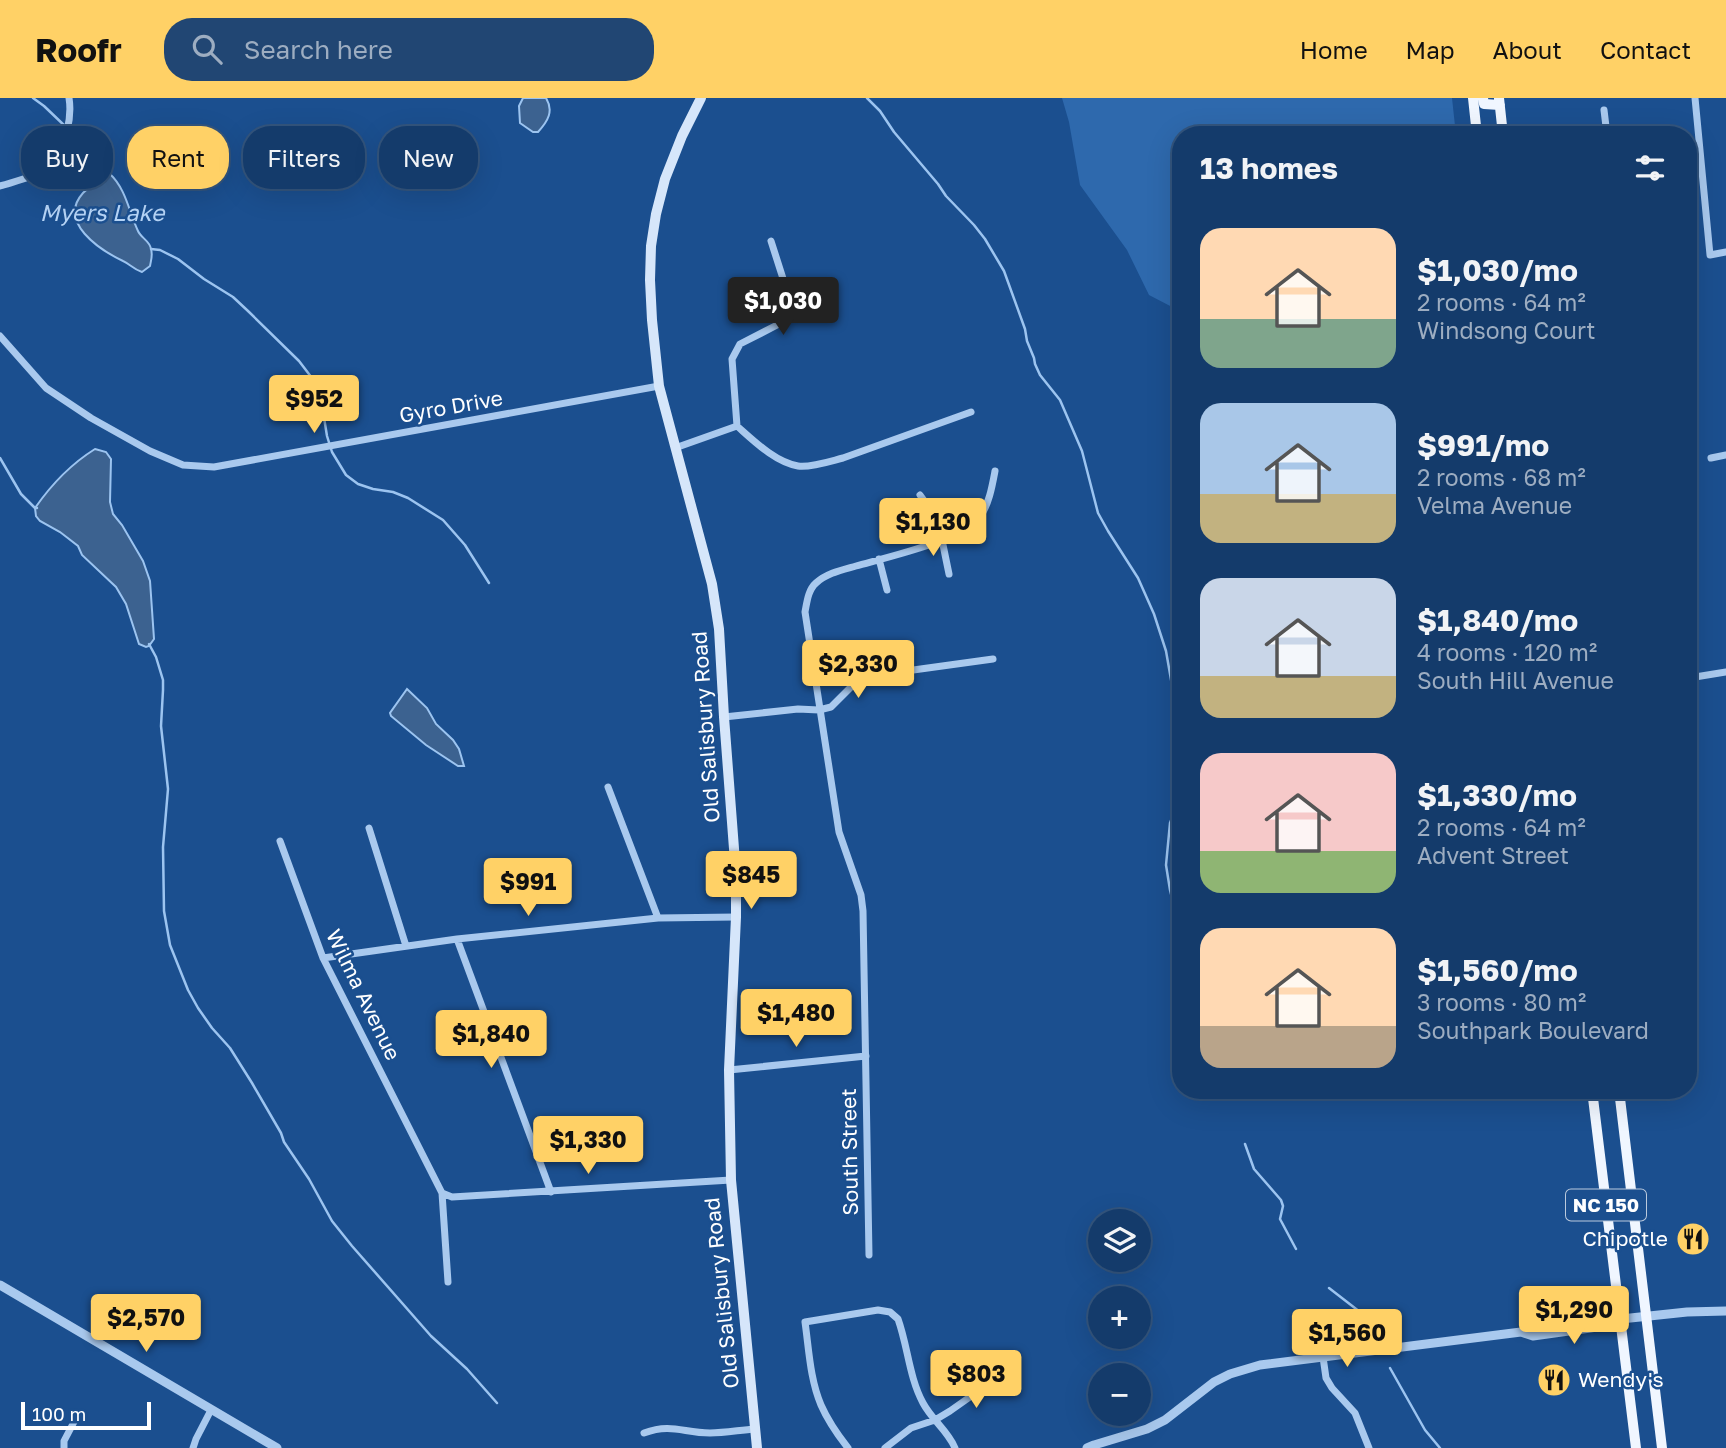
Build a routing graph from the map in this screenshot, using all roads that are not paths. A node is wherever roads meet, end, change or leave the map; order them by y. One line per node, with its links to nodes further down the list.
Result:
1 (69, 98): 11 (street)
2 (701, 98): 15 (main road, Old Salisbury Road)
3 (1473, 98): 8 (main road)
4 (1483, 98): 6 (main road)
5 (1695, 98): 13 (street)
6 (1499, 102): 9 (main road)
7 (1604, 110): 10 (street)
8 (1476, 126)
9 (1502, 126)
10 (1606, 126)
11 (0, 186)
12 (771, 241): 17 (street)
13 (1726, 252)
14 (0, 336): 15 (street, Gyro Drive)
15 (659, 386): 18 (main road, Old Salisbury Road)
16 (971, 412): 17 (street)
17 (737, 426): 18 (street)
18 (675, 447): 31 (main road, Old Salisbury Road)
19 (1726, 455): 20 (street)
20 (1712, 458)
21 (995, 471): 23 (street)
22 (920, 495): 23 (street)
23 (942, 540): 24 (street); 25 (street)
24 (879, 559): 26 (street); 30 (street, South Street)
25 (949, 574)
26 (887, 590)
27 (993, 659): 30 (street)
28 (1726, 671): 29 (street)
29 (1697, 676)
30 (819, 710): 31 (street); 40 (street, South Street)
31 (724, 717): 35 (main road, Old Salisbury Road)
32 (608, 788): 36 (street)
33 (369, 828): 38 (street)
34 (281, 841): 39 (street, Wilma Avenue)
35 (736, 917): 36 (street); 41 (main road, Old Salisbury Road)
36 (658, 918): 37 (street)
37 (457, 939): 38 (street); 45 (street)
38 (406, 946): 39 (street)
39 (323, 958): 46 (street, Wilma Avenue)
40 (866, 1056): 41 (street); 47 (street, South Street)
41 (729, 1070): 44 (main road, Old Salisbury Road)
42 (1593, 1099): 52 (main road, NC 150)
43 (1620, 1099): 51 (main road, NC 150)
44 (731, 1180): 45 (street); 58 (main road, Old Salisbury Road)
45 (551, 1192): 46 (street)
46 (442, 1193): 48 (street, Wilma Avenue)
47 (869, 1255)
48 (449, 1282)
49 (0, 1285): 55 (street)
50 (1726, 1311): 51 (street)
51 (1647, 1317): 52 (street); 70 (main road, NC 150)
52 (1621, 1319): 53 (street); 69 (main road, NC 150)
53 (1323, 1357): 67 (street); 68 (street)
54 (1001, 1375): 57 (street)
55 (211, 1410): 62 (street); 63 (street)
56 (75, 1420): 61 (street)
57 (935, 1420): 60 (street); 65 (street); 66 (street)
58 (755, 1429): 59 (street); 64 (main road, Old Salisbury Road)
59 (644, 1433)
60 (957, 1447)
61 (64, 1448)
62 (193, 1448)
63 (276, 1448)
64 (757, 1448)
65 (848, 1448)
66 (885, 1448)
67 (1087, 1448)
68 (1369, 1448)
69 (1636, 1448)
70 (1662, 1448)

